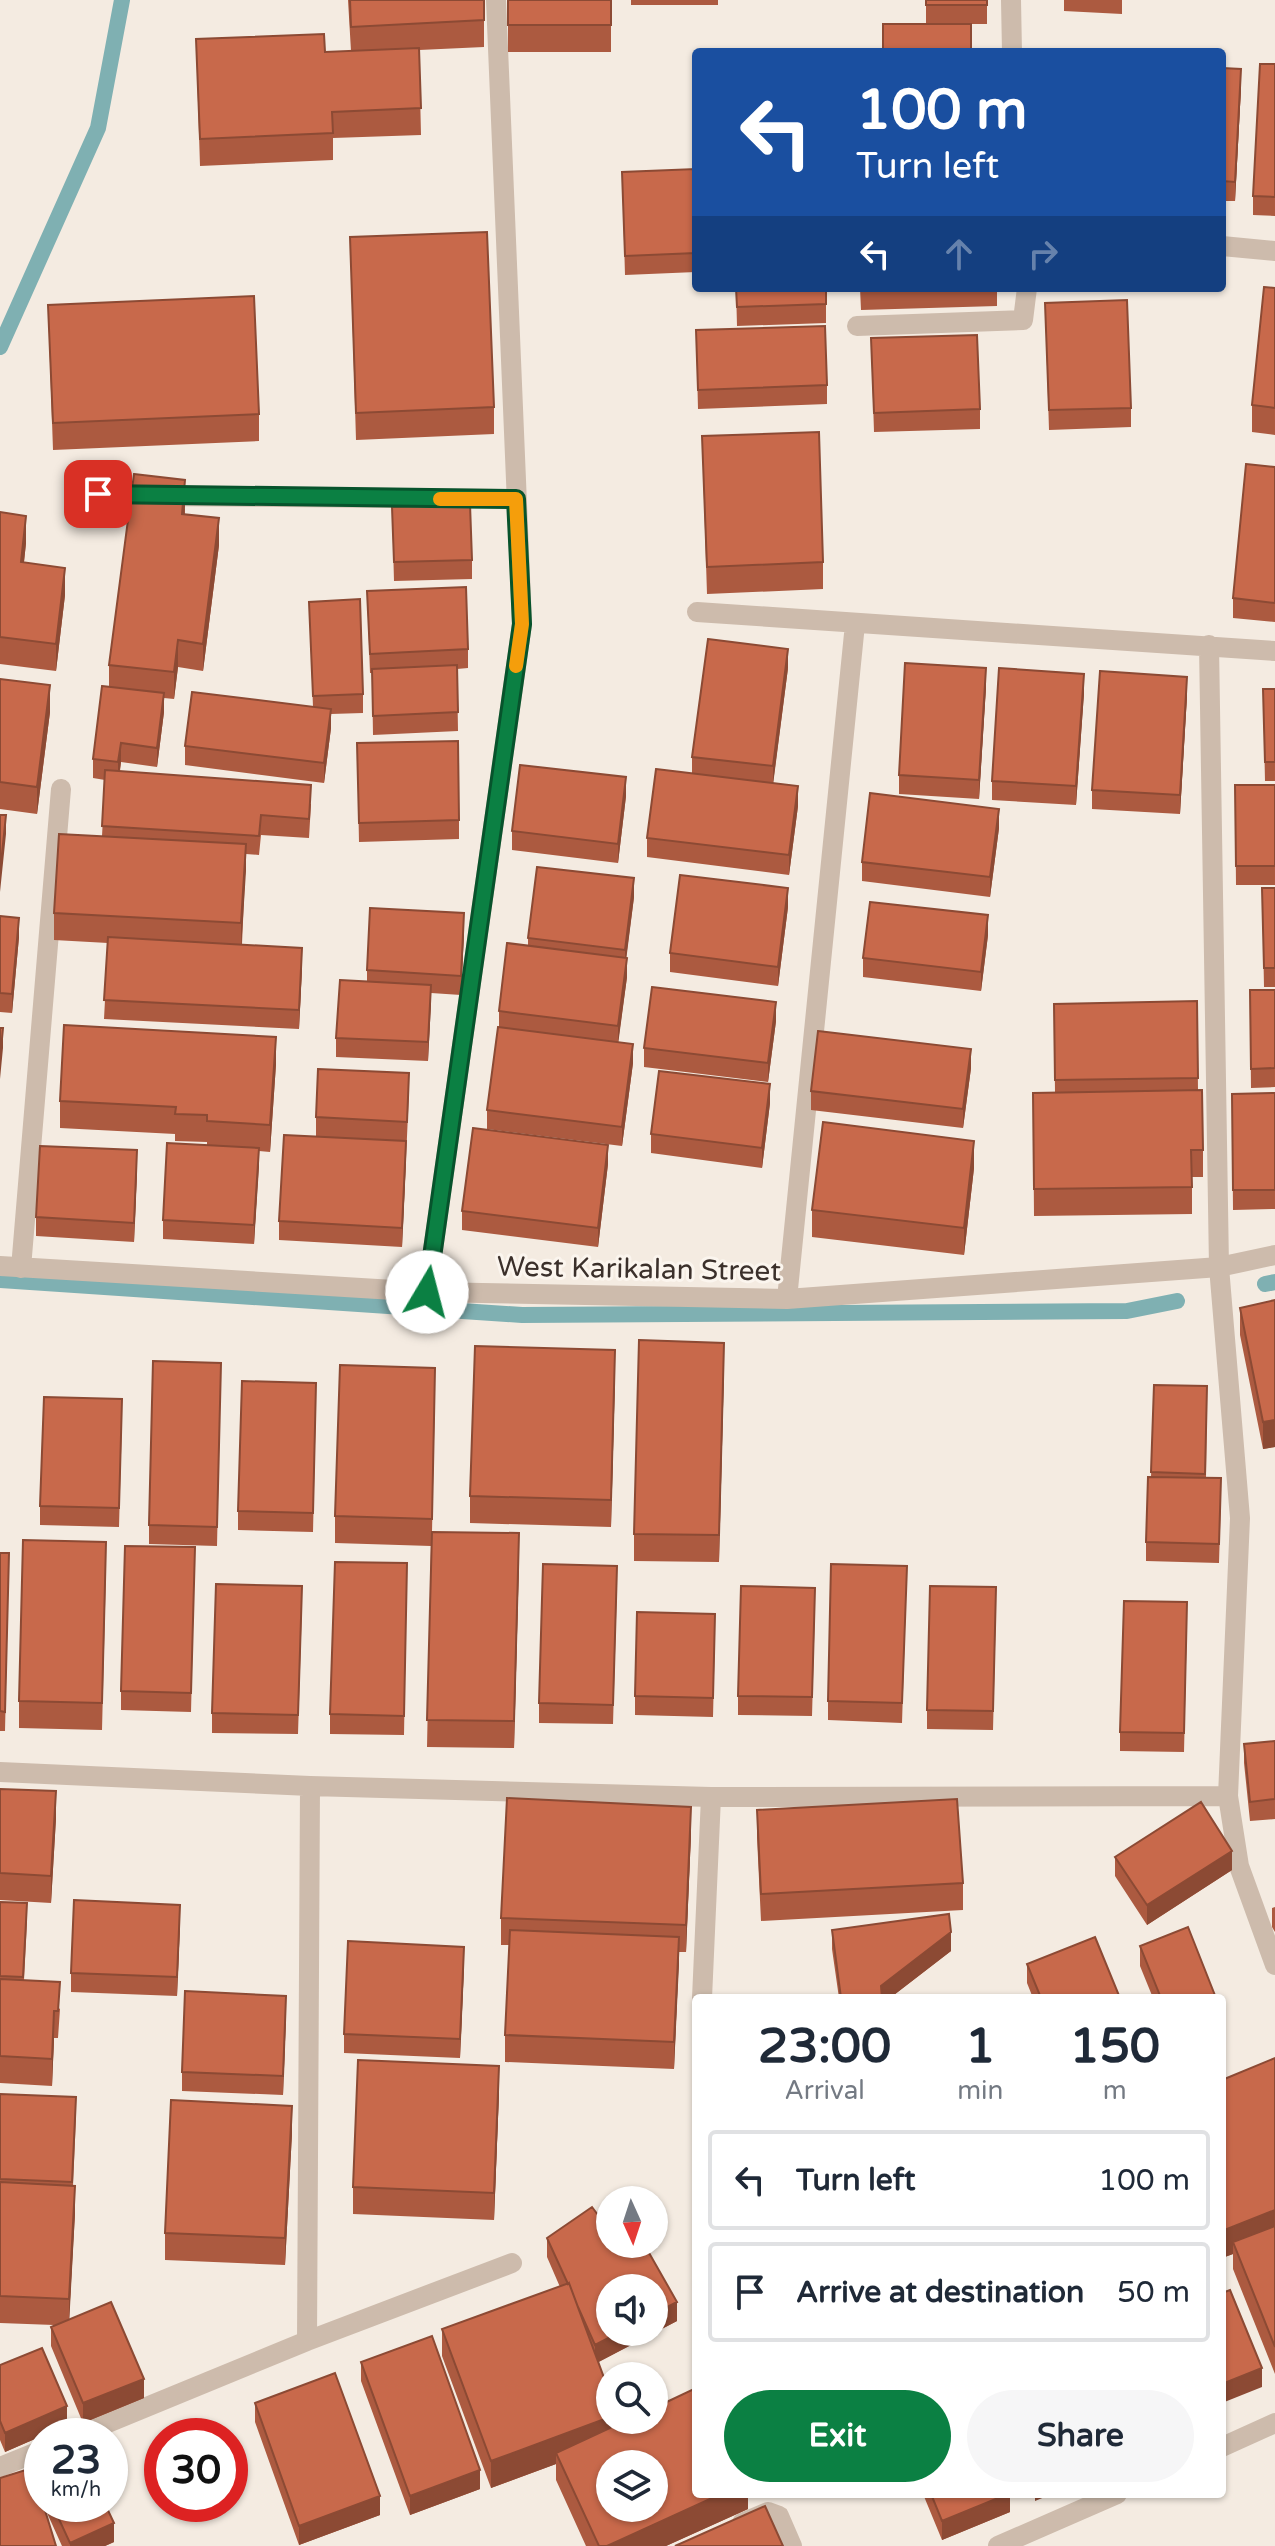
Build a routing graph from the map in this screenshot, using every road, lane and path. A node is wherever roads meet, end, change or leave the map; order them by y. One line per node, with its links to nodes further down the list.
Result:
1 (496, 0): 9 (street)
2 (1011, 0): 3 (street)
3 (1012, 48)
4 (1226, 246): 5 (street)
5 (1275, 251)
6 (1026, 292): 7 (street)
7 (857, 326)
8 (98, 494): 9 (street)
9 (516, 499): 18 (street)
10 (697, 612): 11 (street)
11 (855, 624): 12 (street); 19 (street)
12 (1209, 645): 13 (street); 17 (street)
13 (1275, 651)
14 (61, 789): 16 (street)
15 (1275, 1255): 17 (street, West Karikalan Street)
16 (10, 1267): 18 (street, West Karikalan Street)
17 (1219, 1267): 19 (street, West Karikalan Street); 22 (street)
18 (427, 1292): 19 (street, West Karikalan Street)
19 (787, 1299)
20 (0, 1772): 21 (street)
21 (310, 1786): 23 (street); 27 (street)
22 (1228, 1796): 23 (street); 24 (street)
23 (711, 1797): 25 (street)
24 (1275, 1965)
25 (702, 1994)
26 (512, 2263): 27 (street)
27 (307, 2341): 28 (street)
28 (120, 2418)
29 (1275, 2423): 30 (street)
30 (1226, 2445)
31 (24, 2457): 32 (street)
32 (0, 2467)
33 (1108, 2498): 36 (street)
34 (727, 2529): 35 (street)
35 (792, 2546)
36 (998, 2546)

